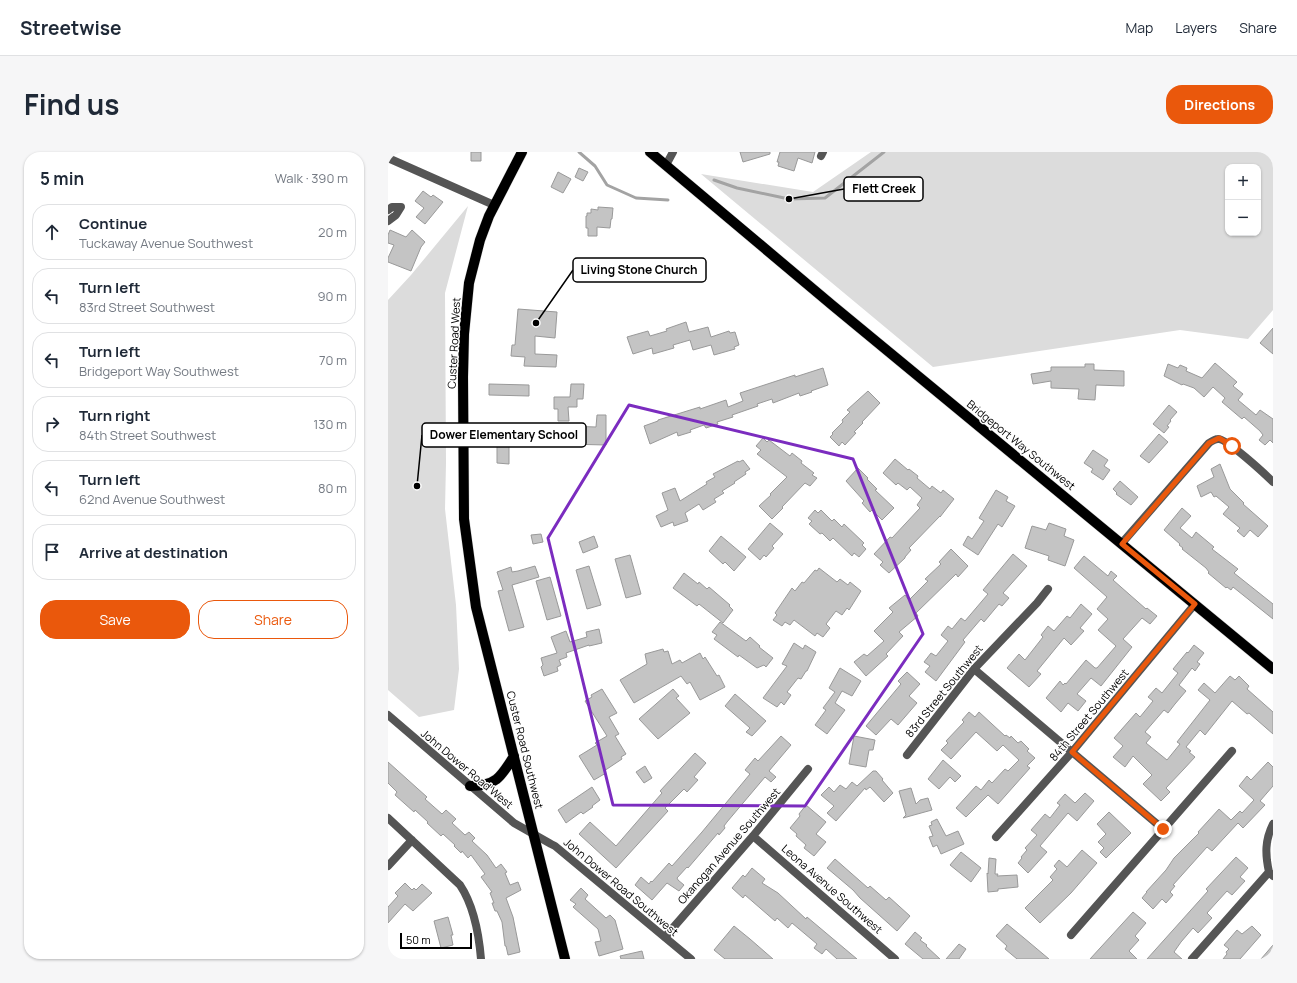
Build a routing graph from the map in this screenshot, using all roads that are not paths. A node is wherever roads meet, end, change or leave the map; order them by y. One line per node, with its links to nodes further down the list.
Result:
1 (522, 152): 6 (main road, Custer Road West)
2 (650, 152): 5 (main road, Bridgeport Way Southwest)
3 (673, 152): 5 (street)
4 (388, 158): 6 (street)
5 (666, 165): 10 (main road, Bridgeport Way Southwest)
6 (494, 205): 11 (main road, Custer Road West)
7 (388, 210): 8 (street)
8 (388, 221)
9 (1273, 482): 10 (street)
10 (1122, 544): 13 (main road, Bridgeport Way Southwest)
11 (467, 547): 20 (main road, Custer Road Southwest)
12 (1048, 589): 14 (street, 83rd Street Southwest)
13 (1195, 604): 15 (main road, Bridgeport Way Southwest); 18 (street, 84th Street Southwest)
14 (974, 669): 18 (street); 19 (street, 83rd Street Southwest)
15 (1273, 669)
16 (388, 715): 22 (street, John Dower Road West)
17 (1232, 751): 25 (street)
18 (1072, 752): 25 (street); 28 (street, 84th Street Southwest)
19 (907, 755)
20 (514, 756): 22 (main road); 26 (main road, Custer Road Southwest)
21 (808, 769): 27 (street, Okanogan Avenue Southwest)
22 (470, 786): 26 (street, John Dower Road West)
23 (388, 818): 29 (street)
24 (1273, 824): 31 (street)
25 (1163, 829): 32 (street)
26 (534, 835): 33 (street, John Dower Road Southwest); 35 (main road, Custer Road Southwest)
27 (753, 836): 33 (street, Okanogan Avenue Southwest); 37 (street, Leona Avenue Southwest)
28 (996, 837)
29 (412, 840): 30 (street); 34 (street)
30 (388, 866)
31 (1271, 874): 38 (street)
32 (1071, 935)
33 (665, 937): 36 (street, John Dower Road Southwest)
34 (482, 959)
35 (565, 959)
36 (691, 959)
37 (896, 959)
38 (1192, 959)

